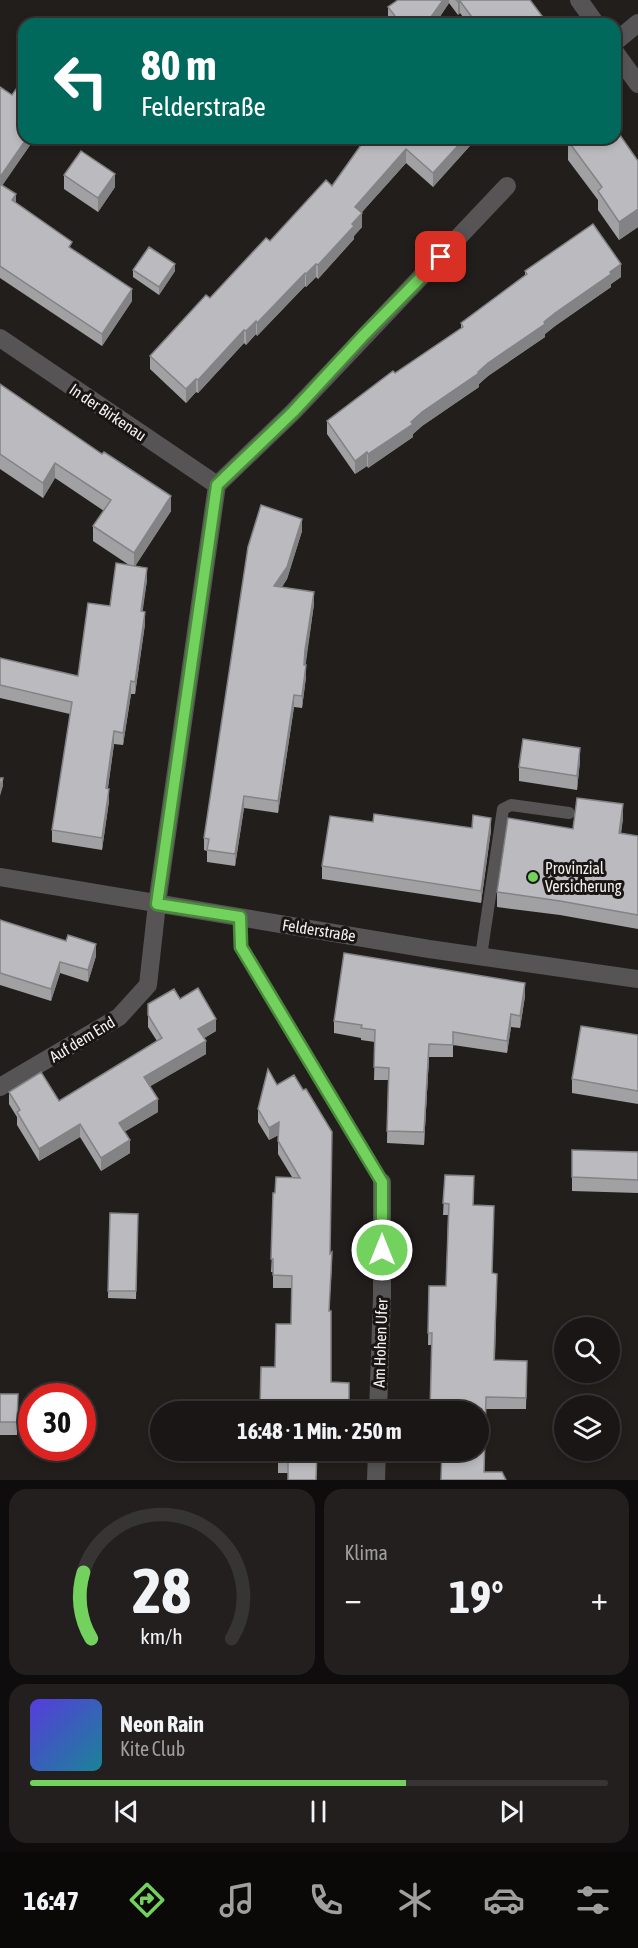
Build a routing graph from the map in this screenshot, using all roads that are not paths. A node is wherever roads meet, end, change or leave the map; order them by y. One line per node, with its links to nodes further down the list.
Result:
1 (579, 0): 2 (street)
2 (592, 18)
3 (638, 23): 4 (street)
4 (621, 37)
5 (621, 60): 6 (street)
6 (638, 84)
7 (507, 186): 9 (street)
8 (0, 338): 9 (street, In der Birkenau)
9 (217, 485): 12 (street, Auf dem End)
10 (569, 813): 14 (lane)
11 (0, 877): 12 (street, Felderstraße)
12 (157, 904): 13 (street, Felderstraße); 16 (street, Auf dem End)
13 (240, 917): 14 (street, Felderstraße); 17 (lane, Am Hohen Ufer)
14 (481, 956): 15 (street, Felderstraße)
15 (638, 979)
16 (0, 1088)
17 (382, 1182): 18 (street, Am Hohen Ufer)
18 (378, 1401)
19 (377, 1461): 20 (street)
20 (376, 1480)

